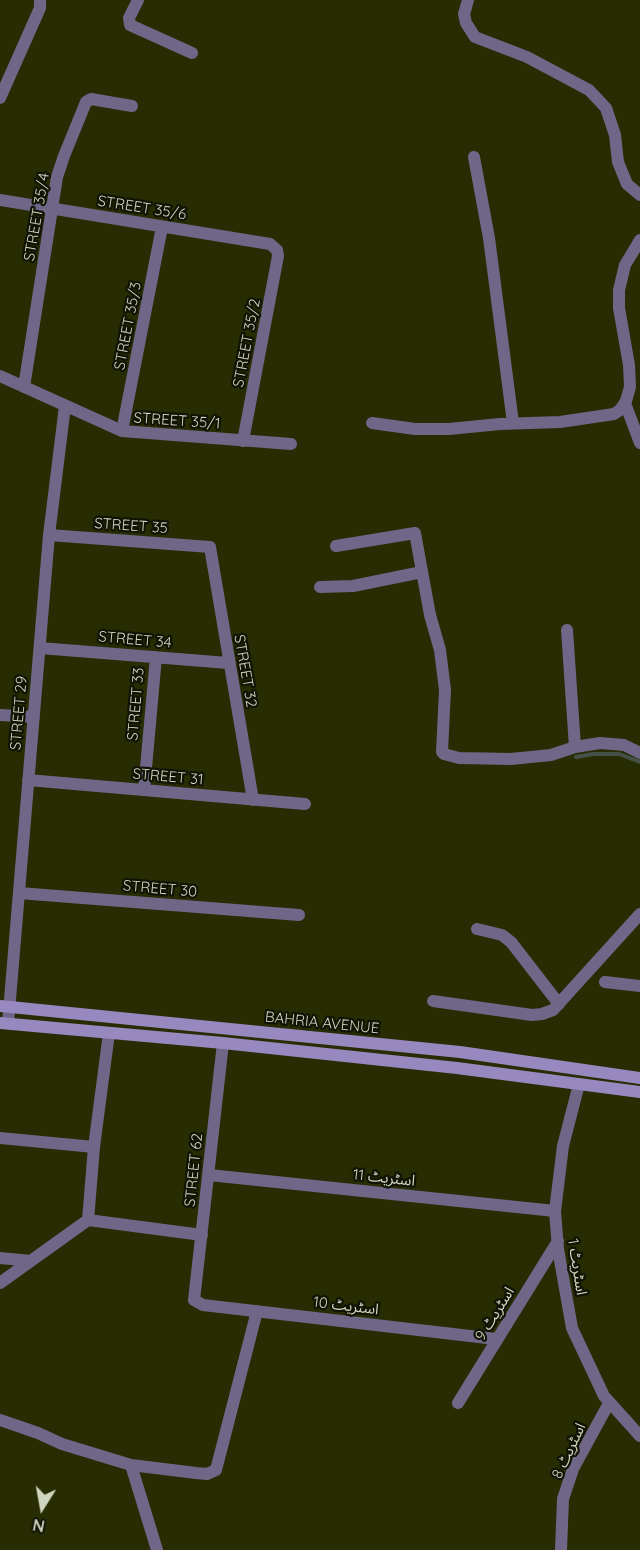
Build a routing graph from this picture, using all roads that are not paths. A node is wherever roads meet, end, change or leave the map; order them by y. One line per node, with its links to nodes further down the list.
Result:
1 (40, 0): 5 (street)
2 (138, 0): 4 (street)
3 (468, 0): 8 (street)
4 (192, 53)
5 (0, 98)
6 (132, 106): 10 (street, STREET 35/4)
7 (474, 157): 20 (street)
8 (640, 195)
9 (0, 200): 10 (street, STREET 35/6)
10 (52, 209): 11 (street, STREET 35/6); 15 (street, STREET 35/4)
11 (162, 227): 13 (street, STREET 35/6); 21 (street, STREET 35/3)
12 (640, 240): 16 (street)
13 (277, 250): 22 (street, STREET 35/2)
14 (0, 376): 15 (street, STREET 35/1)
15 (24, 387): 18 (street, STREET 35/1)
16 (635, 387): 17 (street)
17 (625, 402): 20 (street); 23 (street)
18 (65, 406): 21 (street, STREET 35/1); 25 (street, STREET 29)
19 (372, 423): 20 (street)
20 (513, 423)
21 (123, 431): 22 (street, STREET 35/1)
22 (243, 441): 24 (street, STREET 35/1)
23 (640, 443)
24 (291, 444)
25 (49, 535): 27 (street, STREET 35); 31 (street, STREET 29)
26 (336, 546): 28 (street)
27 (210, 547): 33 (street, STREET 32)
28 (422, 572): 29 (street); 36 (street)
29 (320, 587)
30 (567, 630): 36 (street)
31 (40, 648): 32 (street, STREET 34); 35 (street, STREET 29)
32 (156, 657): 33 (street, STREET 34); 39 (street, STREET 33)
33 (228, 663): 40 (street, STREET 32)
34 (0, 715): 35 (street)
35 (34, 717): 38 (street, STREET 29)
36 (575, 747): 37 (street)
37 (640, 753)
38 (28, 780): 39 (street, STREET 31); 42 (street, STREET 29)
39 (144, 790): 40 (street, STREET 31)
40 (253, 800): 41 (street, STREET 31)
41 (305, 804)
42 (19, 893): 44 (street, STREET 30); 50 (street, STREET 29)
43 (640, 914): 49 (street)
44 (299, 915)
45 (477, 929): 49 (street)
46 (605, 982): 47 (street)
47 (640, 986)
48 (433, 1001): 49 (street)
49 (559, 1004)
50 (4, 1006): 51 (street, STREET 29); 54 (street, BAHRIA AVENUE)
51 (4, 1023): 52 (street, BAHRIA AVENUE)
52 (109, 1033): 53 (street, BAHRIA AVENUE); 58 (street)
53 (223, 1043): 55 (street, BAHRIA AVENUE); 59 (street, STREET 62)
54 (640, 1078)
55 (579, 1083): 56 (street, BAHRIA AVENUE); 60 (street, اسٹریٹ 1)
56 (640, 1092)
57 (0, 1138): 58 (street)
58 (94, 1147): 61 (street)
59 (209, 1175): 60 (street, اسٹریٹ 11); 62 (street, STREET 62)
60 (555, 1211): 63 (street, اسٹریٹ 1)
61 (88, 1220): 62 (street); 65 (street)
62 (202, 1234): 67 (street, STREET 62)
63 (558, 1241): 69 (street, اسٹریٹ 9); 71 (street, اسٹریٹ 1)
64 (0, 1258): 65 (street)
65 (31, 1261): 66 (street)
66 (0, 1283)
67 (194, 1300): 68 (street, اسٹریٹ 10)
68 (257, 1311): 69 (street, اسٹریٹ 10); 74 (street)
69 (496, 1339): 70 (street, اسٹریٹ 9)
70 (458, 1403)
71 (609, 1403): 73 (street, اسٹریٹ 1); 76 (street, اسٹریٹ 8)
72 (0, 1420): 74 (street)
73 (640, 1436)
74 (131, 1465): 75 (street)
75 (157, 1550)
76 (561, 1550)

